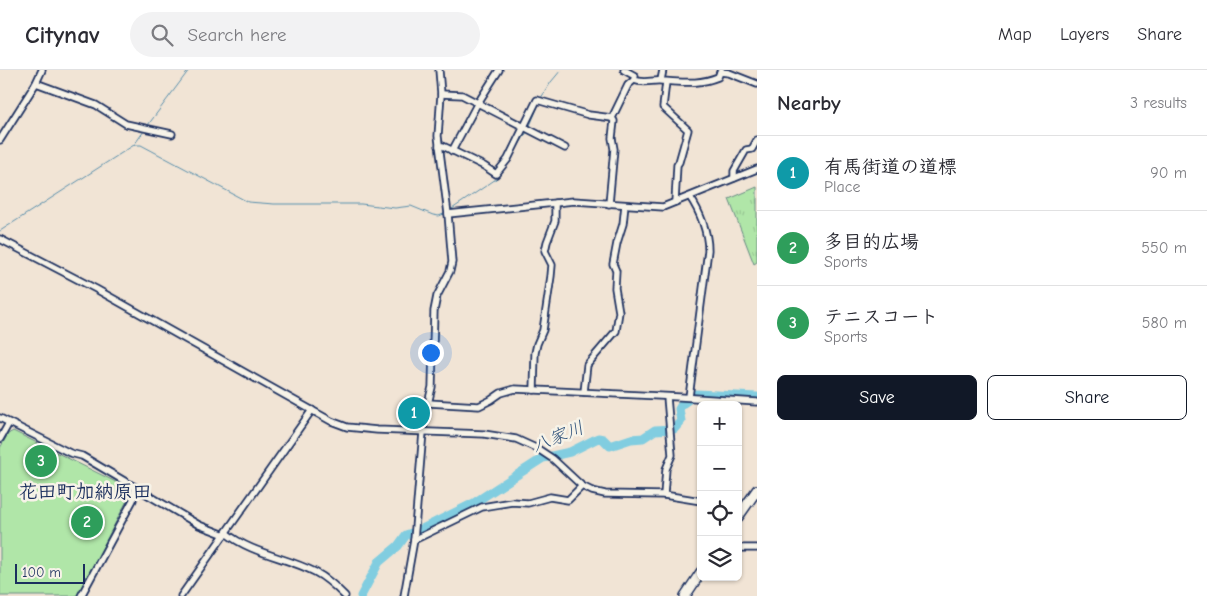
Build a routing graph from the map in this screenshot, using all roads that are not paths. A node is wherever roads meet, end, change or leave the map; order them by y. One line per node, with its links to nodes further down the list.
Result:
1 (42, 70): 9 (street)
2 (439, 70): 11 (street)
3 (499, 70): 12 (street)
4 (624, 70): 7 (street)
5 (663, 70): 8 (street)
6 (721, 71): 8 (street); 10 (street)
7 (634, 80): 8 (street); 13 (street)
8 (664, 81): 24 (street)
9 (36, 83): 15 (street); 16 (street)
10 (757, 84)
11 (441, 94): 12 (street); 18 (street)
12 (479, 104): 14 (street); 20 (street)
13 (612, 118): 14 (street); 26 (street)
14 (524, 127): 19 (street); 20 (street)
15 (172, 134)
16 (0, 140)
17 (757, 140): 22 (street)
18 (439, 146): 20 (street); 28 (street)
19 (565, 148)
20 (452, 151)
21 (757, 169): 22 (street)
22 (734, 178): 23 (street)
23 (690, 197): 24 (street); 33 (street)
24 (675, 202): 27 (street)
25 (555, 203): 26 (street); 28 (street); 30 (street)
26 (609, 204): 27 (street)
27 (625, 206): 31 (street)
28 (448, 214): 35 (street)
29 (0, 239): 36 (street)
30 (534, 390): 31 (street); 35 (street)
31 (584, 392): 32 (street)
32 (667, 397): 33 (street); 44 (street)
33 (689, 397): 34 (street)
34 (757, 402)
35 (428, 403): 39 (street)
36 (312, 410): 39 (street); 47 (street)
37 (0, 418): 38 (street)
38 (9, 423): 40 (street); 42 (street)
39 (423, 431): 41 (street); 48 (street)
40 (0, 439)
41 (582, 486): 44 (street); 48 (street)
42 (135, 487): 47 (street); 52 (street)
43 (757, 490): 46 (highway)
44 (664, 495): 45 (street)
45 (697, 500)
46 (742, 506)
47 (225, 534): 53 (street); 54 (street)
48 (414, 540): 55 (street)
49 (742, 548): 50 (street)
50 (757, 548)
51 (697, 578): 56 (highway)
52 (81, 596)
53 (181, 596)
54 (345, 596)
55 (404, 596)
56 (685, 596)

